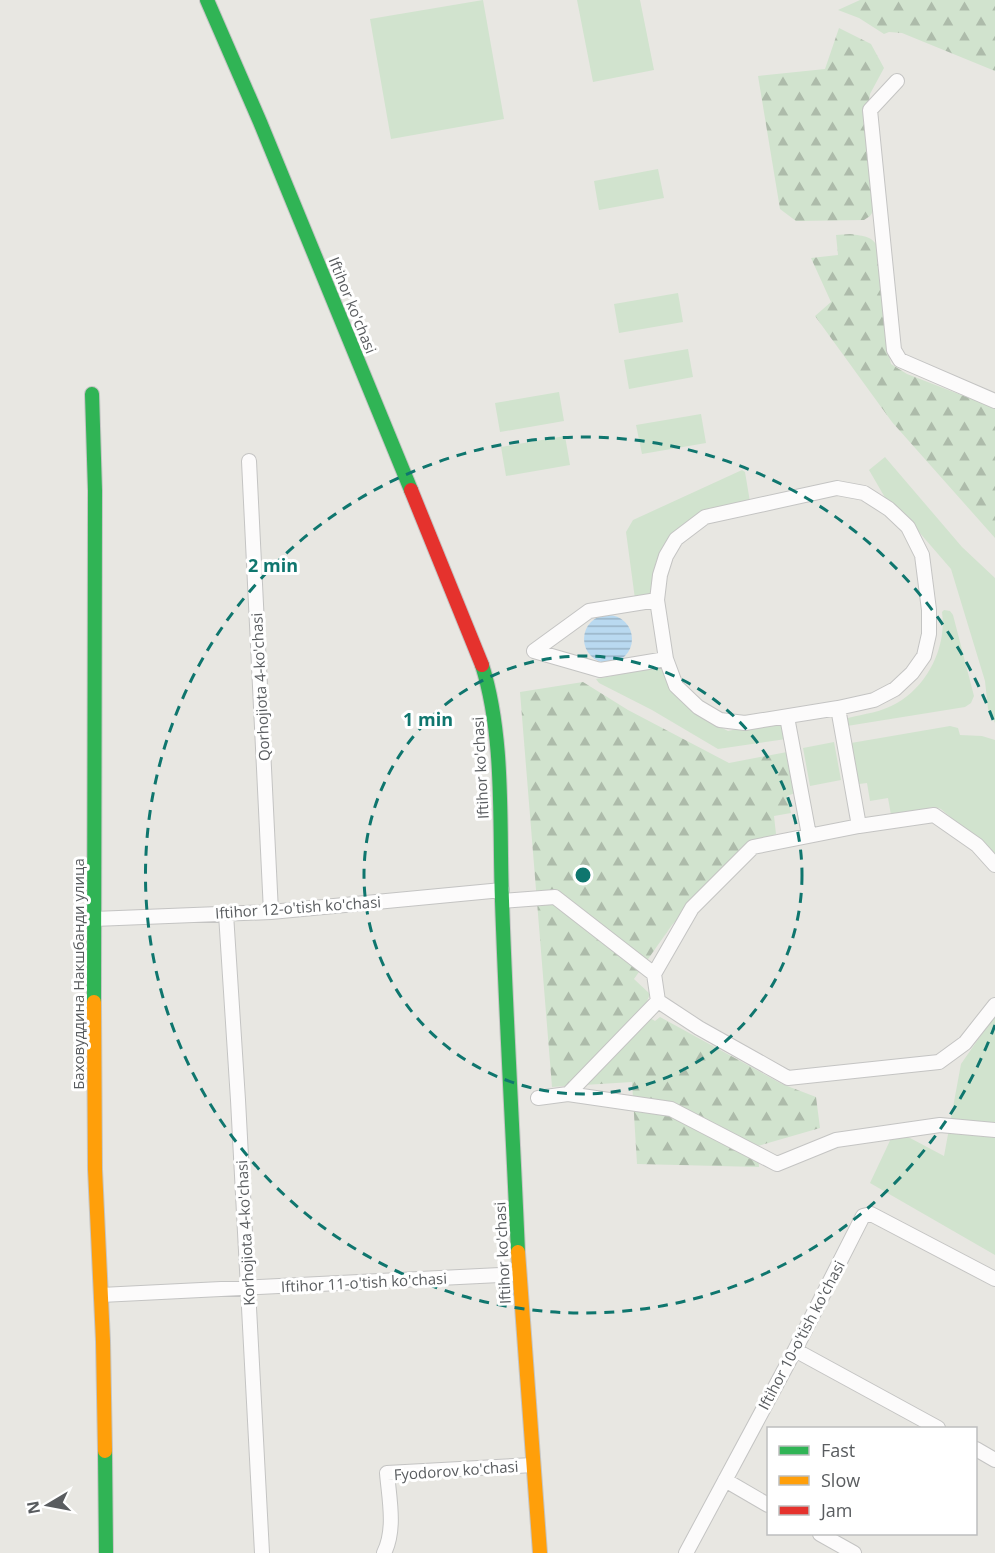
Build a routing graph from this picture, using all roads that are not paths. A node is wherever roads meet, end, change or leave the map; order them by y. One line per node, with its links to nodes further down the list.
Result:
1 (207, 0): 13 (main road, Iftihor ko'chasi)
2 (897, 81): 4 (street)
3 (92, 394): 16 (main road, Баховуддина Накшбанди улица)
4 (995, 401)
5 (249, 461): 14 (street, Qorhojiota 4-ko'chasi)
6 (657, 600): 7 (street); 7 (street); 8 (street)
7 (666, 659): 9 (street)
8 (838, 708): 9 (street); 10 (street)
9 (787, 717): 11 (street)
10 (859, 826): 11 (street); 12 (street)
11 (809, 835): 17 (street)
12 (995, 865)
13 (502, 895): 14 (street, Iftihor 12-o'tish ko'chasi); 17 (street, Iftihor 12-o'tish ko'chasi); 23 (main road, Iftihor ko'chasi)
14 (271, 912): 15 (street, Iftihor 12-o'tish ko'chasi)
15 (225, 914): 16 (street, Iftihor 12-o'tish ko'chasi); 25 (street, Korhojiota 4-ko'chasi)
16 (94, 919): 26 (main road, Баховуддина Накшбанди улица)
17 (654, 974): 18 (street)
18 (658, 1001): 19 (street); 20 (street)
19 (995, 1005)
20 (568, 1094): 21 (street); 22 (street)
21 (538, 1098)
22 (995, 1130)
23 (519, 1274): 25 (street, Iftihor 11-o'tish ko'chasi); 31 (main road, Iftihor ko'chasi)
24 (995, 1279): 27 (street, Iftihor 10-o'tish ko'chasi)
25 (247, 1288): 26 (street, Iftihor 11-o'tish ko'chasi); 36 (street, Korhojiota 4-ko'chasi)
26 (101, 1295): 35 (main road, Баховуддина Накшбанди улица)
27 (795, 1350): 28 (street); 32 (street, Iftihor 10-o'tish ko'chasi)
28 (936, 1427)
29 (977, 1450): 30 (street)
30 (995, 1460)
31 (533, 1465): 37 (street, Fyodorov ko'chasi); 38 (main road, Iftihor ko'chasi)
32 (725, 1480): 33 (street); 39 (street, Iftihor 10-o'tish ko'chasi)
33 (767, 1504)
34 (823, 1535): 40 (street)
35 (106, 1553)
36 (262, 1553)
37 (384, 1553)
38 (538, 1553)
39 (686, 1553)
40 (854, 1553)

